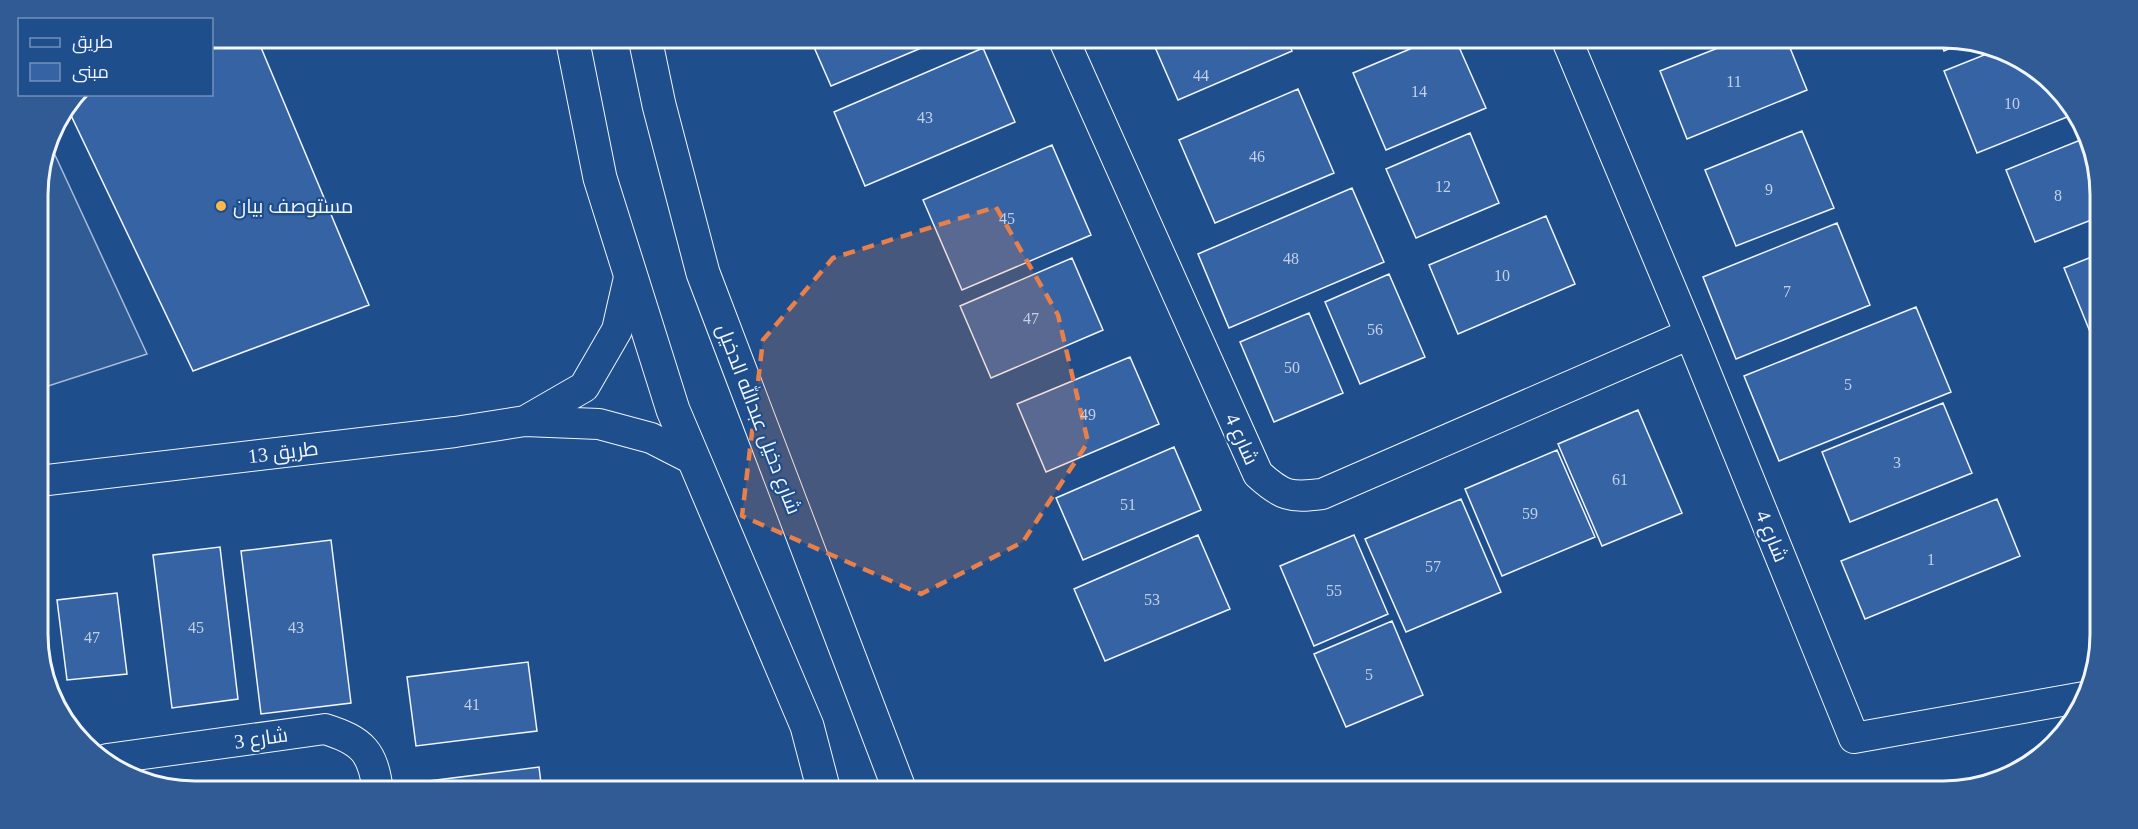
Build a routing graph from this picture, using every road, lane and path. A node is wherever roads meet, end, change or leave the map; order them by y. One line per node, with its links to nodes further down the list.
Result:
1 (574, 48): 5 (street)
2 (647, 48): 14 (street, شارع دخيل عبدالله الدخيل)
3 (1068, 48): 6 (street, شارع 4)
4 (1570, 48): 6 (street, شارع 4)
5 (630, 273): 7 (street, طريق 13); 8 (street)
6 (1690, 334): 10 (street, شارع 4)
7 (525, 421): 8 (street, طريق 13); 9 (street, طريق 13)
8 (694, 460): 13 (street)
9 (48, 480)
10 (2075, 699)
11 (116, 758): 12 (street, شارع 3)
12 (376, 781)
13 (821, 781)
14 (896, 781)

